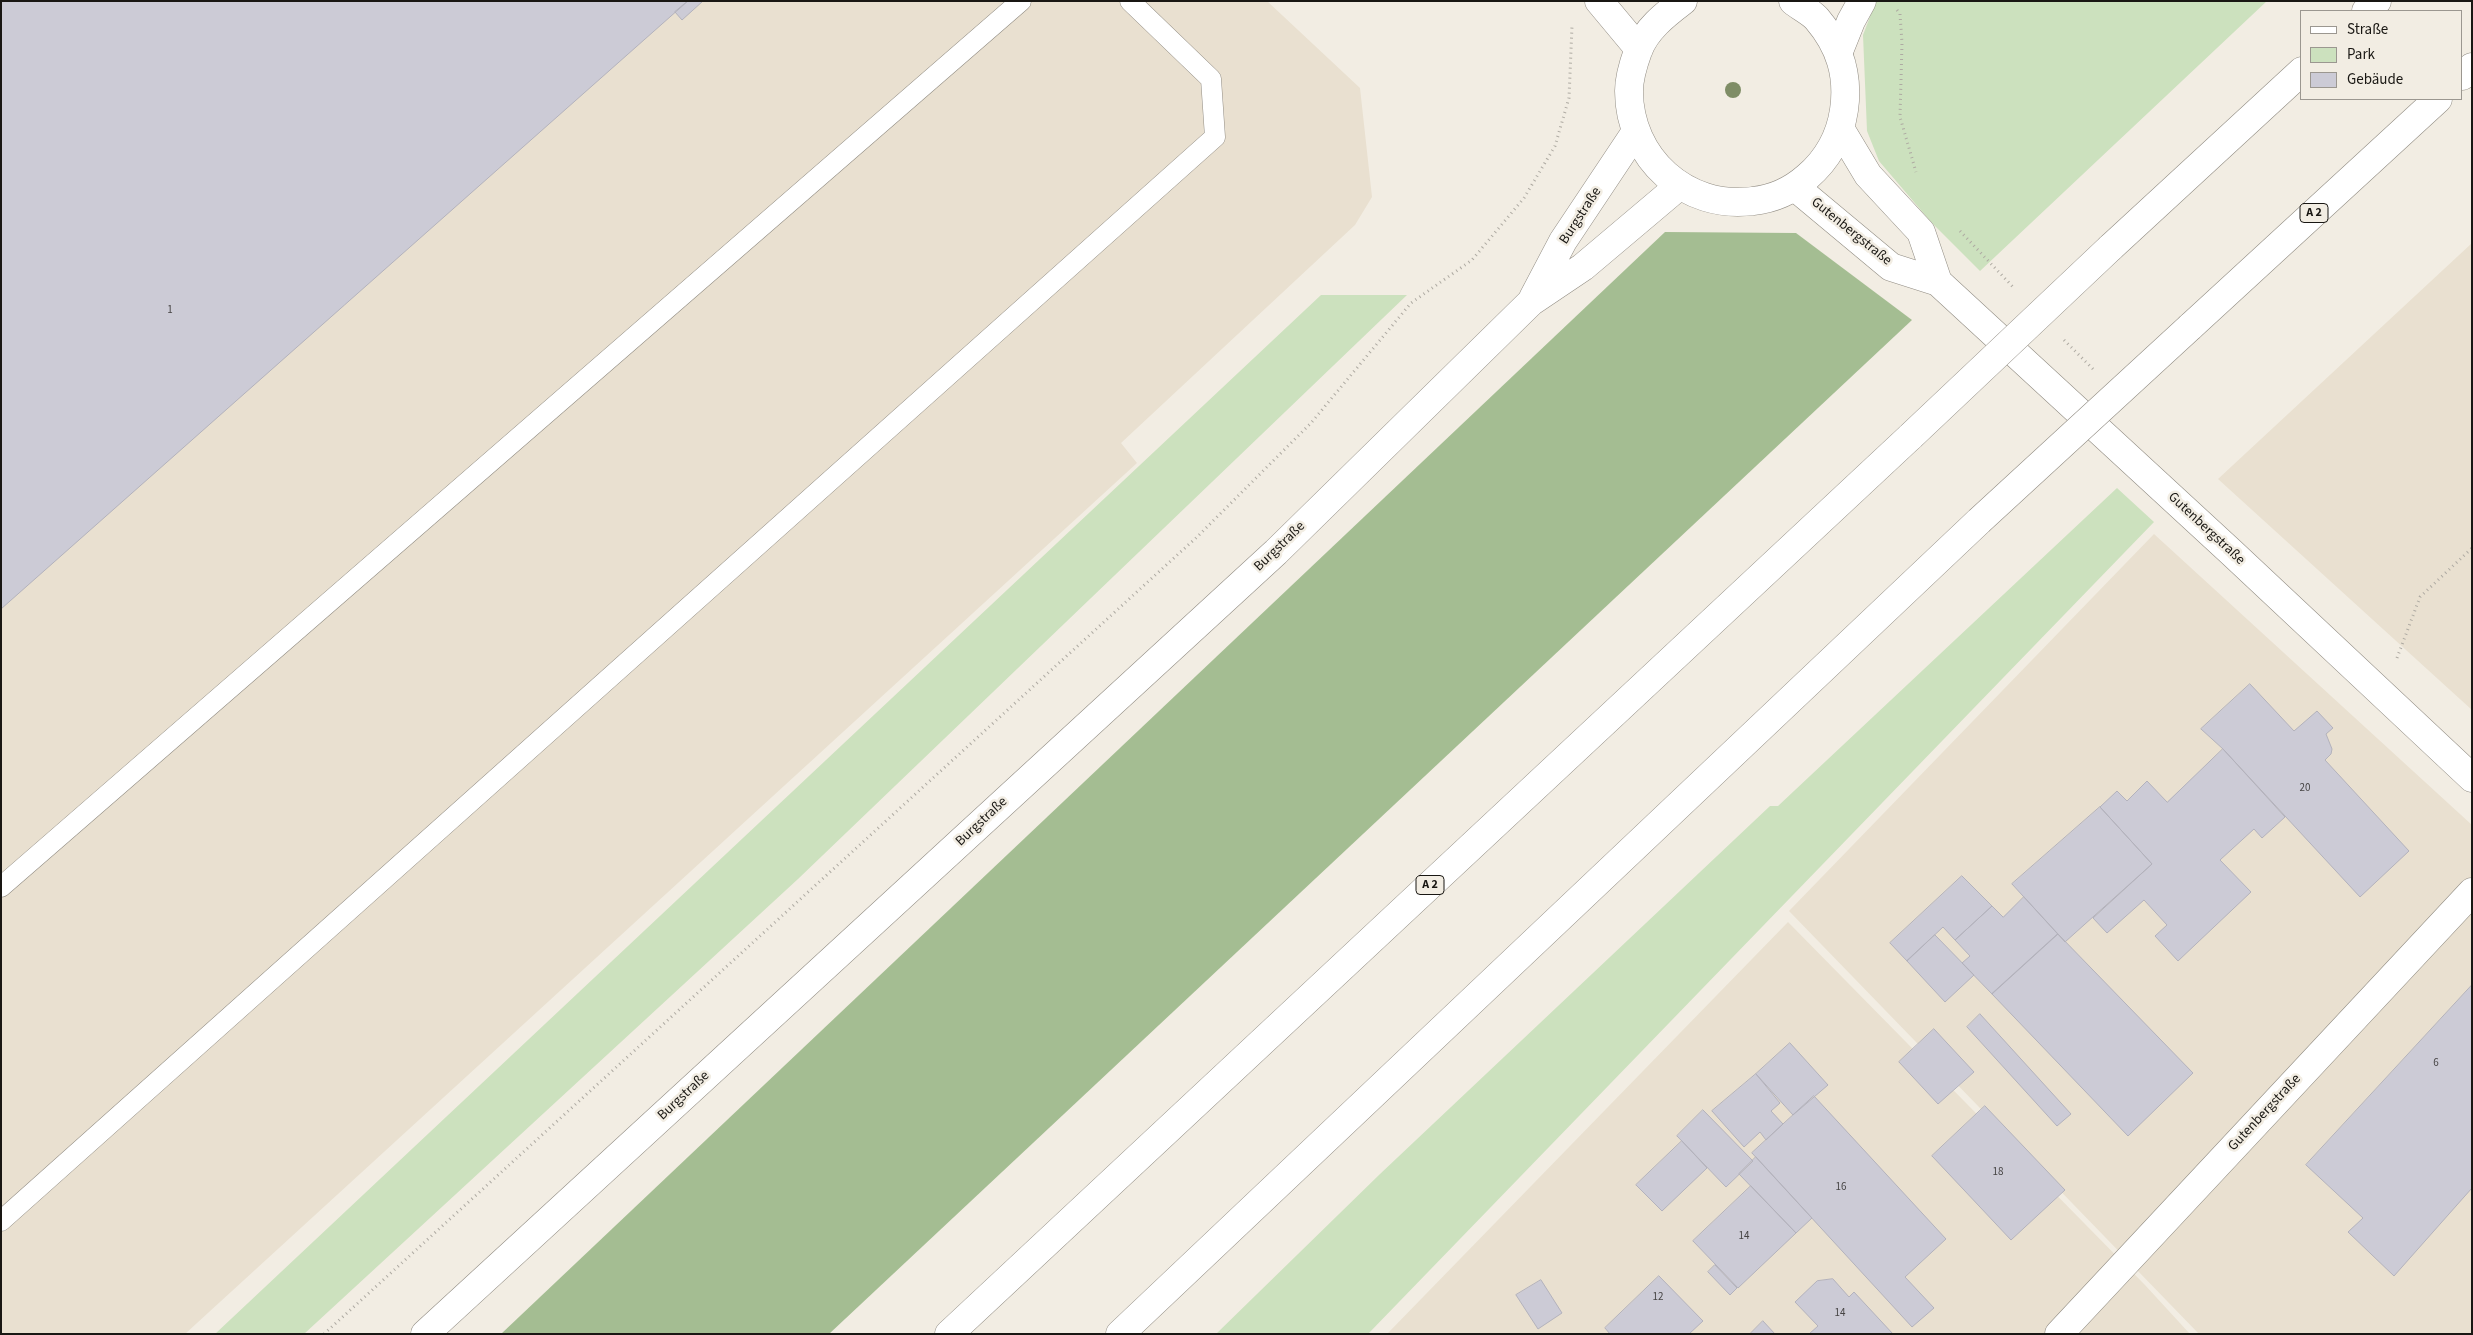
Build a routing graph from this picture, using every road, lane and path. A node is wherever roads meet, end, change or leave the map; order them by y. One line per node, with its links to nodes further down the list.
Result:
1 (1021, 1): 23 (lane)
2 (1130, 1): 25 (lane)
3 (1599, 1): 10 (main road)
4 (1683, 1): 10 (main road)
5 (1793, 1): 11 (main road)
6 (1862, 1): 11 (main road)
7 (2377, 1): 8 (main road)
8 (2367, 10)
9 (1572, 21): 26 (path)
10 (1638, 49): 15 (main road)
11 (1839, 51): 14 (main road)
12 (2300, 73): 28 (main road, A 2, bridge)
13 (2437, 100): 29 (main road, A 2, bridge)
14 (1841, 130): 17 (main road); 18 (main road, Gutenbergstraße)
15 (1635, 133): 16 (main road); 19 (main road, Burgstraße)
16 (1679, 186): 17 (main road); 19 (main road, Burgstraße)
17 (1795, 187): 18 (main road, Gutenbergstraße)
18 (1938, 282): 22 (main road, Gutenbergstraße)
19 (1531, 302): 27 (main road, Burgstraße)
20 (2472, 548): 21 (path)
21 (2394, 665)
22 (2472, 778)
23 (1, 887)
24 (2472, 892): 30 (main road, Gutenbergstraße)
25 (1, 1220)
26 (324, 1334)
27 (425, 1334)
28 (949, 1334)
29 (1120, 1334)
30 (2059, 1334)

